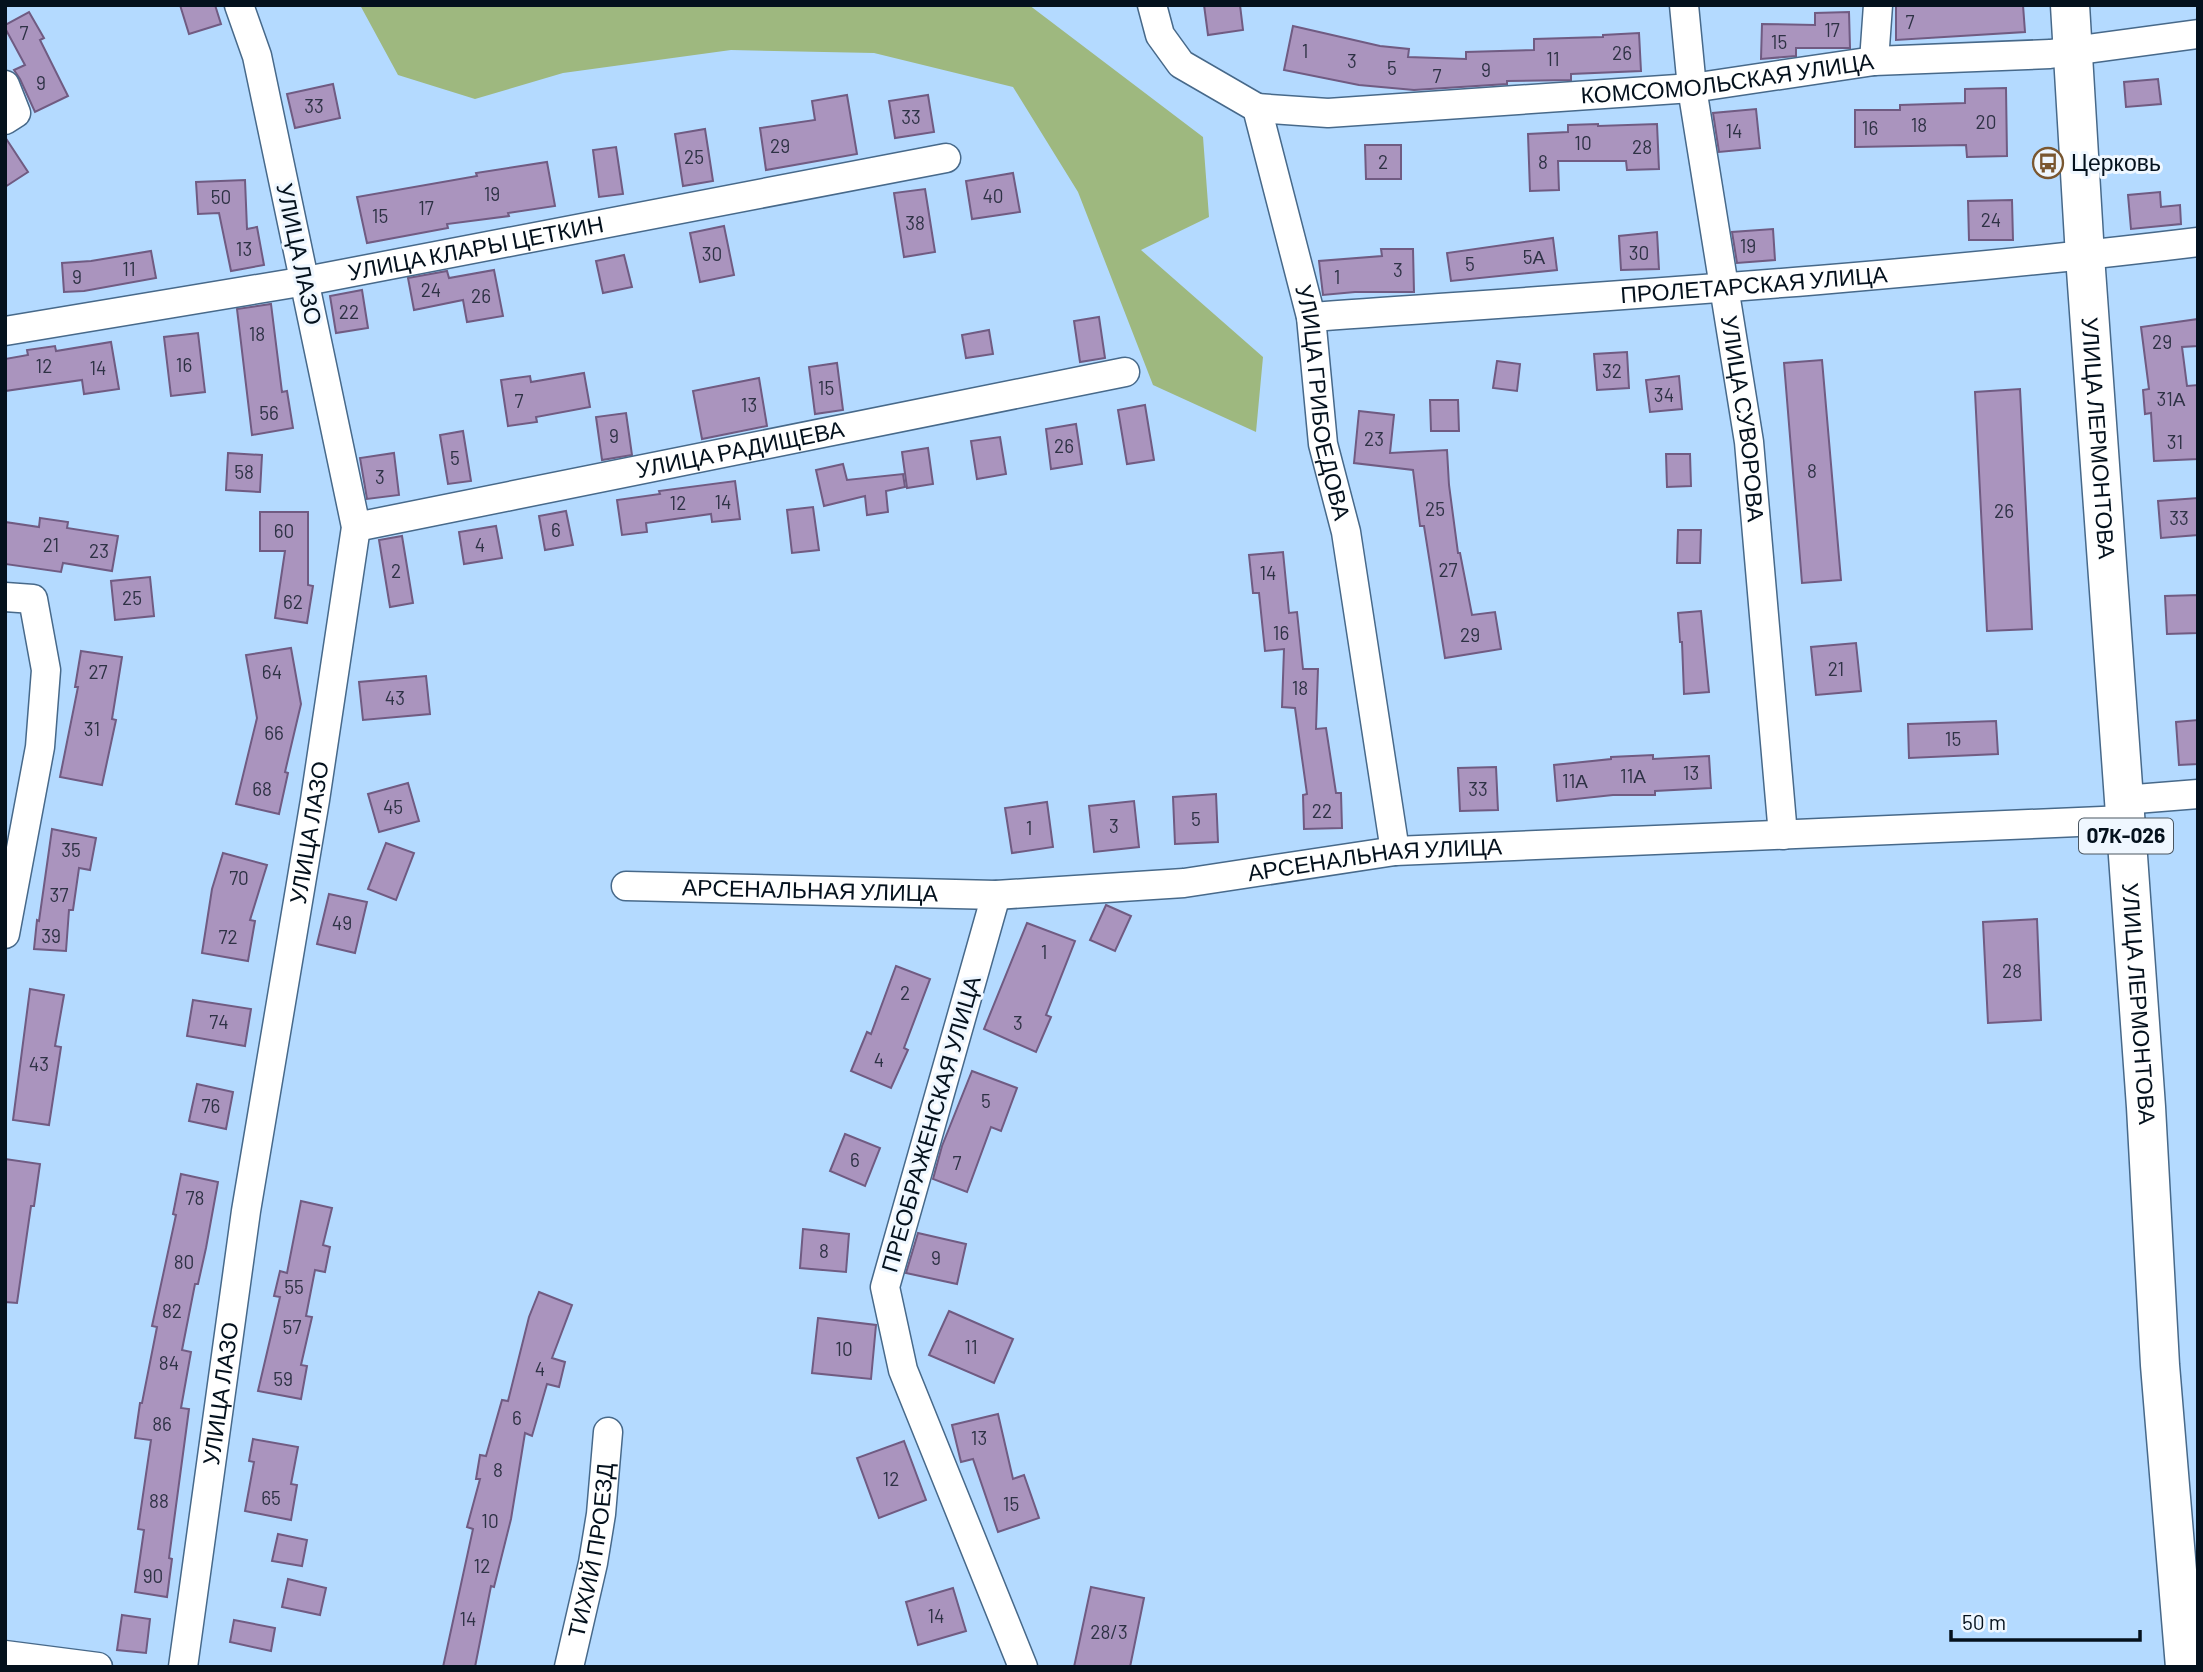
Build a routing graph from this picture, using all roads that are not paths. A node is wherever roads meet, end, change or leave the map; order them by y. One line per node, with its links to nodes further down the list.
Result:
1 (239, 5): 16 (street, УЛИЦА ЛАЗО)
2 (1152, 5): 11 (street)
3 (1684, 5): 10 (street, УЛИЦА СУВОРОВА)
4 (1878, 5): 8 (street)
5 (2070, 5): 7 (main road, УЛИЦА ЛЕРМОНТОВА / 07К-026)
6 (2198, 34): 7 (street, КОМСОМОЛЬСКАЯ УЛИЦА)
7 (2074, 51): 8 (street, КОМСОМОЛЬСКАЯ УЛИЦА); 15 (main road, УЛИЦА ЛЕРМОНТОВА / 07К-026)
8 (1874, 61): 10 (street, КОМСОМОЛЬСКАЯ УЛИЦА)
9 (5, 85): 12 (street)
10 (1692, 88): 11 (street, КОМСОМОЛЬСКАЯ УЛИЦА); 17 (street, УЛИЦА СУВОРОВА)
11 (1257, 108): 18 (street, УЛИЦА ГРИБОЕДОВА)
12 (5, 120)
13 (946, 158): 16 (street, УЛИЦА КЛАРЫ ЦЕТКИН)
14 (2198, 242): 15 (street, ПРОЛЕТАРСКАЯ УЛИЦА)
15 (2085, 256): 17 (street, ПРОЛЕТАРСКАЯ УЛИЦА); 24 (main road, УЛИЦА ЛЕРМОНТОВА / 07К-026)
16 (306, 281): 19 (street, УЛИЦА КЛАРЫ ЦЕТКИН); 21 (street, УЛИЦА ЛАЗО)
17 (1723, 287): 18 (street, ПРОЛЕТАРСКАЯ УЛИЦА); 25 (street, УЛИЦА СУВОРОВА)
18 (1311, 317): 26 (street, УЛИЦА ГРИБОЕДОВА)
19 (5, 331)
20 (1125, 372): 21 (street, УЛИЦА РАДИЩЕВА)
21 (356, 527): 33 (street, УЛИЦА ЛАЗО)
22 (5, 597): 29 (street)
23 (2198, 794): 24 (street, АРСЕНАЛЬНАЯ УЛИЦА)
24 (2124, 810): 25 (street, АРСЕНАЛЬНАЯ УЛИЦА); 36 (main road, УЛИЦА ЛЕРМОНТОВА / 07К-026)
25 (1783, 835): 26 (street, АРСЕНАЛЬНАЯ УЛИЦА)
26 (1395, 851): 28 (street, АРСЕНАЛЬНАЯ УЛИЦА)
27 (626, 886): 28 (street, АРСЕНАЛЬНАЯ УЛИЦА)
28 (996, 895): 35 (street, ПРЕОБРАЖЕНСКАЯ УЛИЦА)
29 (5, 934)
30 (608, 1432): 34 (street, ТИХИЙ ПРОЕЗД)
31 (5, 1656): 32 (street)
32 (98, 1667)
33 (183, 1667)
34 (569, 1667)
35 (1023, 1667)
36 (2185, 1667)

